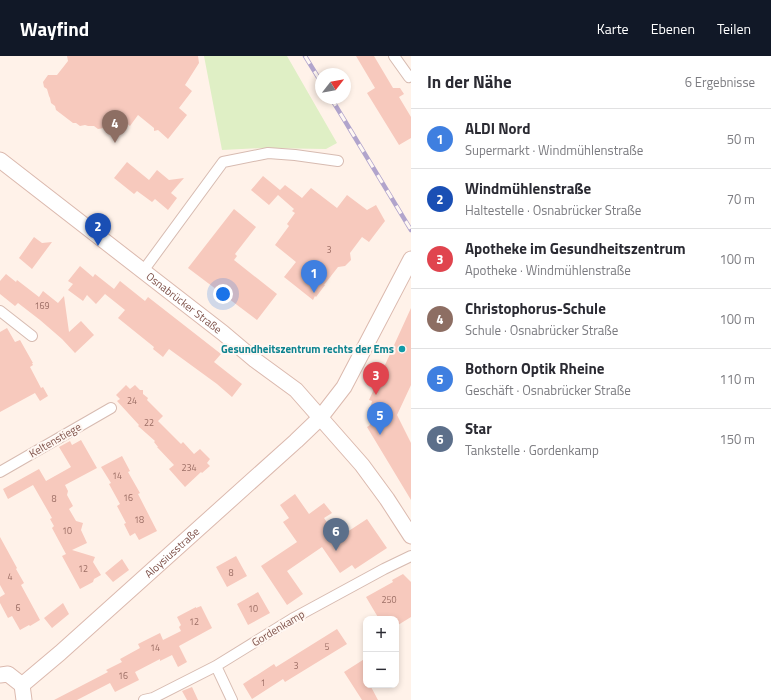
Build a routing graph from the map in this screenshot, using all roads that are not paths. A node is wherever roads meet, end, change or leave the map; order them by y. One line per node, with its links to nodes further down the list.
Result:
1 (394, 56): 2 (street)
2 (411, 76)
3 (0, 160): 6 (street, Osnabrücker Straße)
4 (338, 161): 6 (street)
5 (411, 259): 10 (street, Aloysiusstraße)
6 (143, 271): 10 (street, Osnabrücker Straße)
7 (0, 310): 8 (street)
8 (32, 336)
9 (111, 408): 11 (street, Keltenstiege)
10 (320, 418): 12 (street, Osnabrücker Straße); 16 (street, Aloysiusstraße)
11 (0, 472)
12 (411, 536)
13 (411, 556): 14 (street, Gordenkamp)
14 (216, 666): 18 (street, Gordenkamp); 19 (street)
15 (0, 675): 16 (street)
16 (22, 685): 17 (street)
17 (24, 700)
18 (144, 700)
19 (232, 700)

